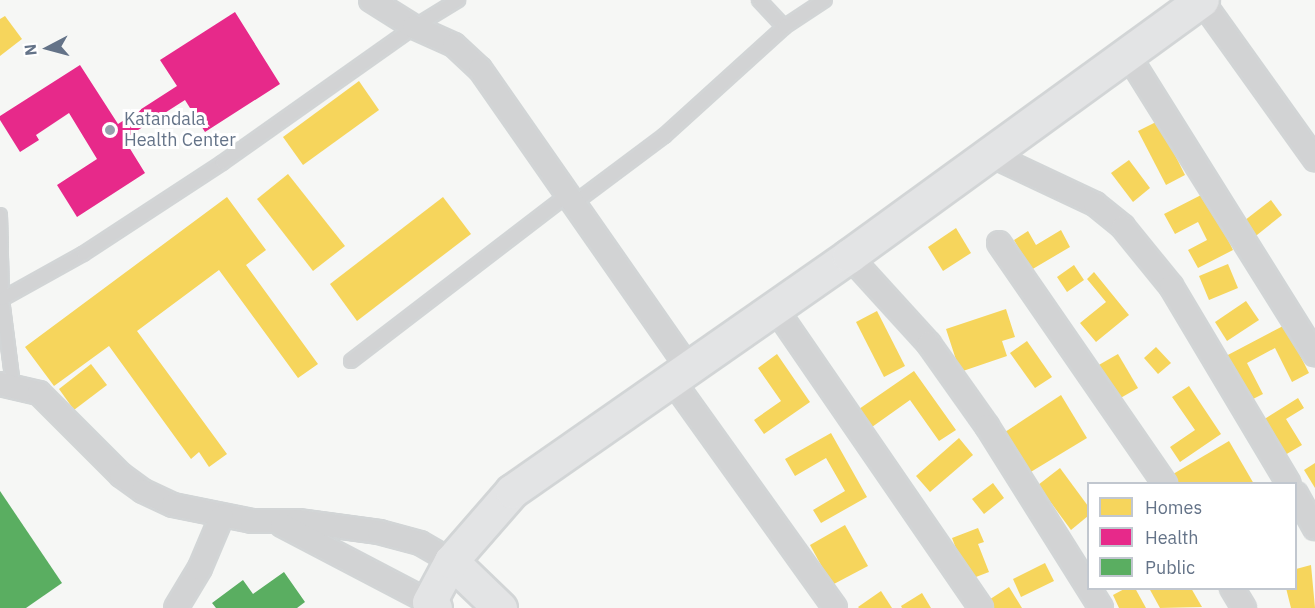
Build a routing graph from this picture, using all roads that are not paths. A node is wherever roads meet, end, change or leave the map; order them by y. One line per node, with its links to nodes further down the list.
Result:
1 (371, 0): 6 (street)
2 (458, 0): 7 (lane)
3 (759, 0): 8 (lane)
4 (825, 0): 8 (lane)
5 (1202, 0): 9 (street); 11 (street)
6 (393, 7): 7 (street)
7 (414, 27): 12 (street); 16 (lane)
8 (784, 27): 12 (lane)
9 (1128, 55): 10 (street); 18 (street)
10 (991, 155): 15 (street); 23 (street)
11 (1315, 159)
12 (570, 200): 19 (lane); 20 (street)
13 (0, 215): 16 (lane)
14 (999, 243): 22 (street)
15 (849, 256): 17 (street); 29 (street)
16 (2, 299): 21 (lane)
17 (775, 308): 20 (street); 32 (street)
18 (1315, 354)
19 (351, 361)
20 (680, 374): 28 (street); 36 (street)
21 (6, 385): 25 (street)
22 (1164, 482)
23 (1288, 482)
24 (1297, 497): 27 (street)
25 (222, 516): 26 (street); 34 (street)
26 (275, 521): 28 (street); 33 (street)
27 (1315, 528)
28 (451, 561): 33 (street); 35 (street)
29 (1087, 586)
30 (1090, 590): 37 (street)
31 (1233, 590): 38 (street)
32 (971, 604)
33 (430, 606)
34 (176, 608)
35 (500, 608)
36 (835, 608)
37 (1101, 608)
38 (1244, 608)

